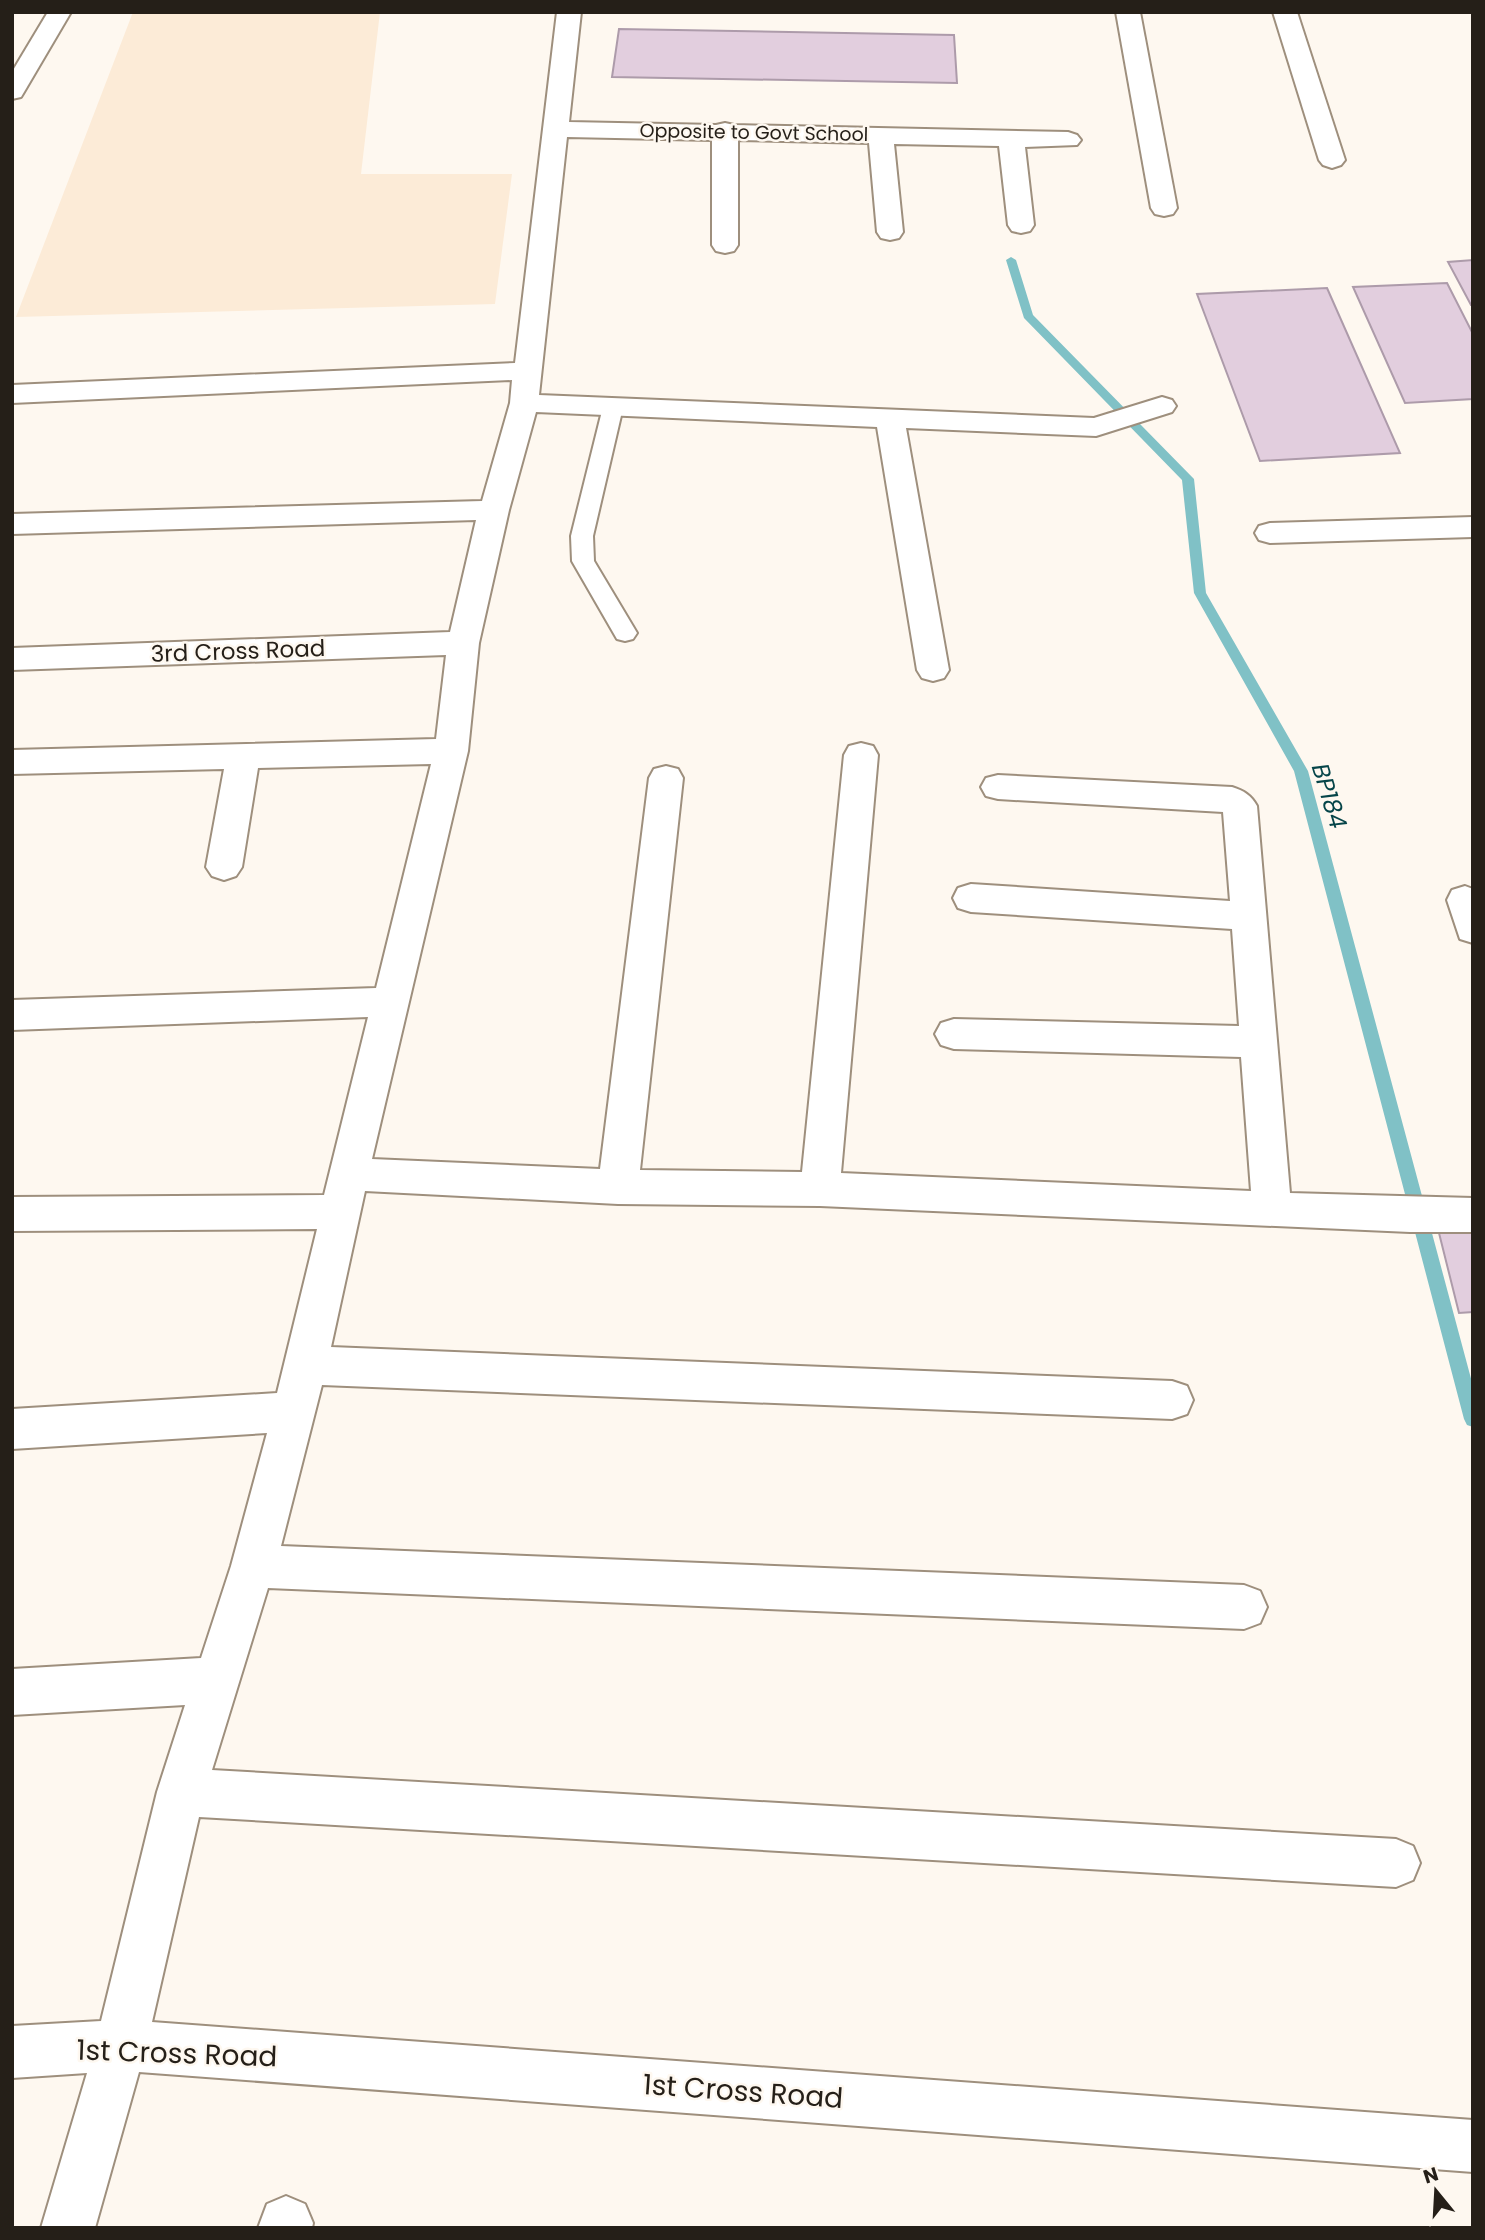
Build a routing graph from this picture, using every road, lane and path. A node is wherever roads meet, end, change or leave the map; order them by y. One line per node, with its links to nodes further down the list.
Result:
1 (60, 12): 5 (street)
2 (569, 12): 6 (street)
3 (1128, 12): 12 (street)
4 (1285, 12): 11 (street)
5 (12, 92)
6 (557, 129): 7 (street, Opposite to Govt School); 16 (street)
7 (725, 130): 8 (street, Opposite to Govt School); 15 (street)
8 (881, 135): 9 (street, Opposite to Govt School); 14 (street)
9 (1011, 138): 10 (street, Opposite to Govt School); 13 (street)
10 (1068, 140)
11 (1332, 160)
12 (1164, 208)
13 (1021, 225)
14 (890, 232)
15 (725, 245)
16 (526, 387): 17 (street); 19 (street); 21 (street)
17 (12, 394)
18 (1162, 406): 20 (street)
19 (613, 407): 20 (street); 25 (lane)
20 (890, 419): 28 (street)
21 (494, 510): 22 (street); 26 (street)
22 (12, 524)
23 (1473, 527): 24 (street)
24 (1270, 533)
25 (625, 633)
26 (463, 643): 27 (street, 3rd Cross Road); 29 (street)
27 (12, 659)
28 (933, 670)
29 (451, 751): 31 (street); 38 (street)
30 (861, 755): 44 (street)
31 (243, 758): 32 (street); 35 (street)
32 (12, 762)
33 (666, 778): 43 (street)
34 (998, 787): 37 (street)
35 (224, 867)
36 (971, 898): 37 (street)
37 (1249, 916): 41 (street)
38 (390, 1002): 39 (street); 42 (street)
39 (12, 1015)
40 (954, 1034): 41 (street)
41 (1259, 1042): 45 (street)
42 (349, 1174): 43 (street); 46 (street)
43 (618, 1187): 44 (street)
44 (820, 1189): 45 (street)
45 (1272, 1209): 48 (street)
46 (340, 1212): 47 (street); 49 (street)
47 (12, 1214)
48 (1472, 1214)
49 (306, 1365): 50 (street); 51 (street)
50 (1172, 1400)
51 (293, 1412): 52 (street); 53 (street)
52 (12, 1430)
53 (253, 1566): 54 (street); 55 (street)
54 (1244, 1607)
55 (216, 1680): 56 (street); 57 (street)
56 (12, 1692)
57 (181, 1792): 58 (street); 59 (street)
58 (1396, 1863)
59 (121, 2045): 60 (street, 1st Cross Road); 61 (street, 1st Cross Road); 62 (street)
60 (12, 2052)
61 (1473, 2146)
62 (68, 2228)

